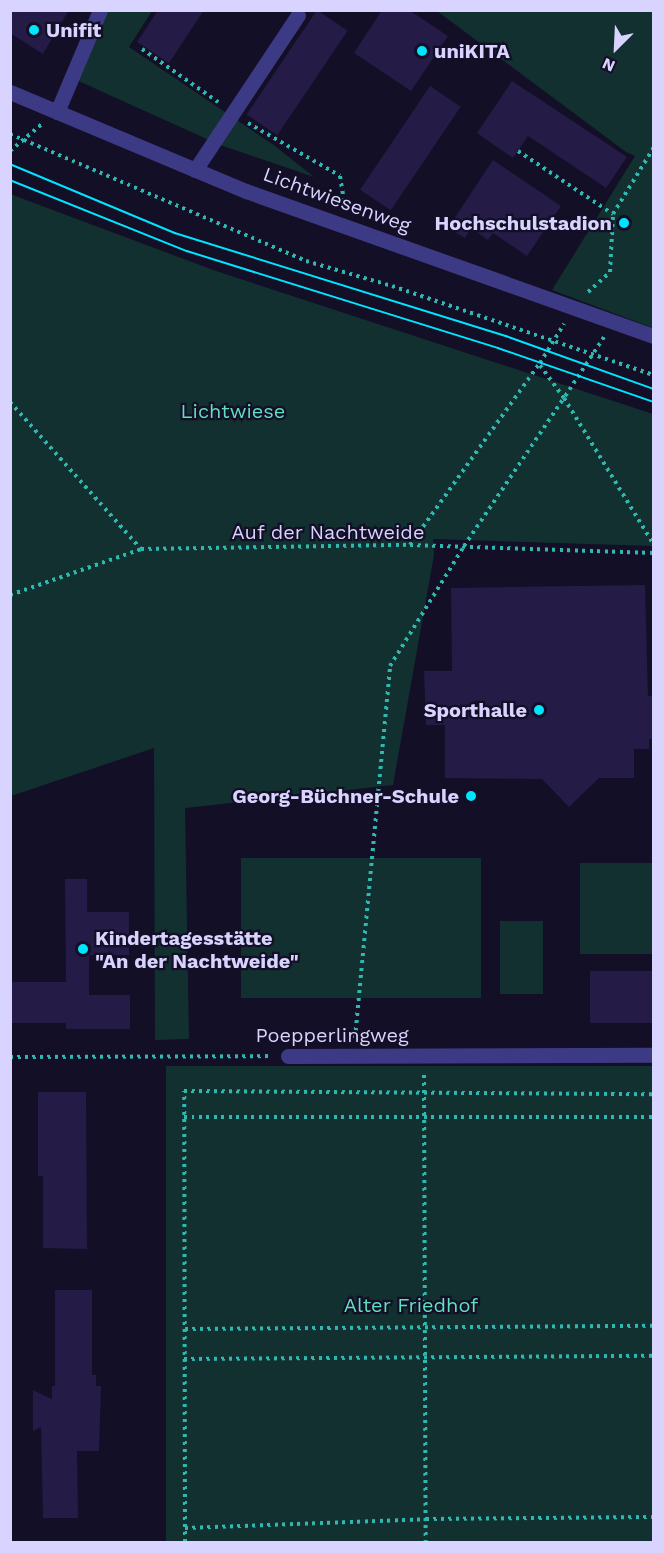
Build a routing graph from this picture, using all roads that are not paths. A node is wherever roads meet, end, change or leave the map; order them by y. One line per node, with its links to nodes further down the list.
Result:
1 (100, 10): 4 (street)
2 (298, 15): 5 (street)
3 (10, 92): 4 (street, Lichtwiesenweg)
4 (57, 112): 5 (street, Lichtwiesenweg)
5 (195, 171): 6 (street, Lichtwiesenweg)
6 (654, 336)
7 (654, 1055): 8 (street, Poepperlingweg)
8 (288, 1056)

